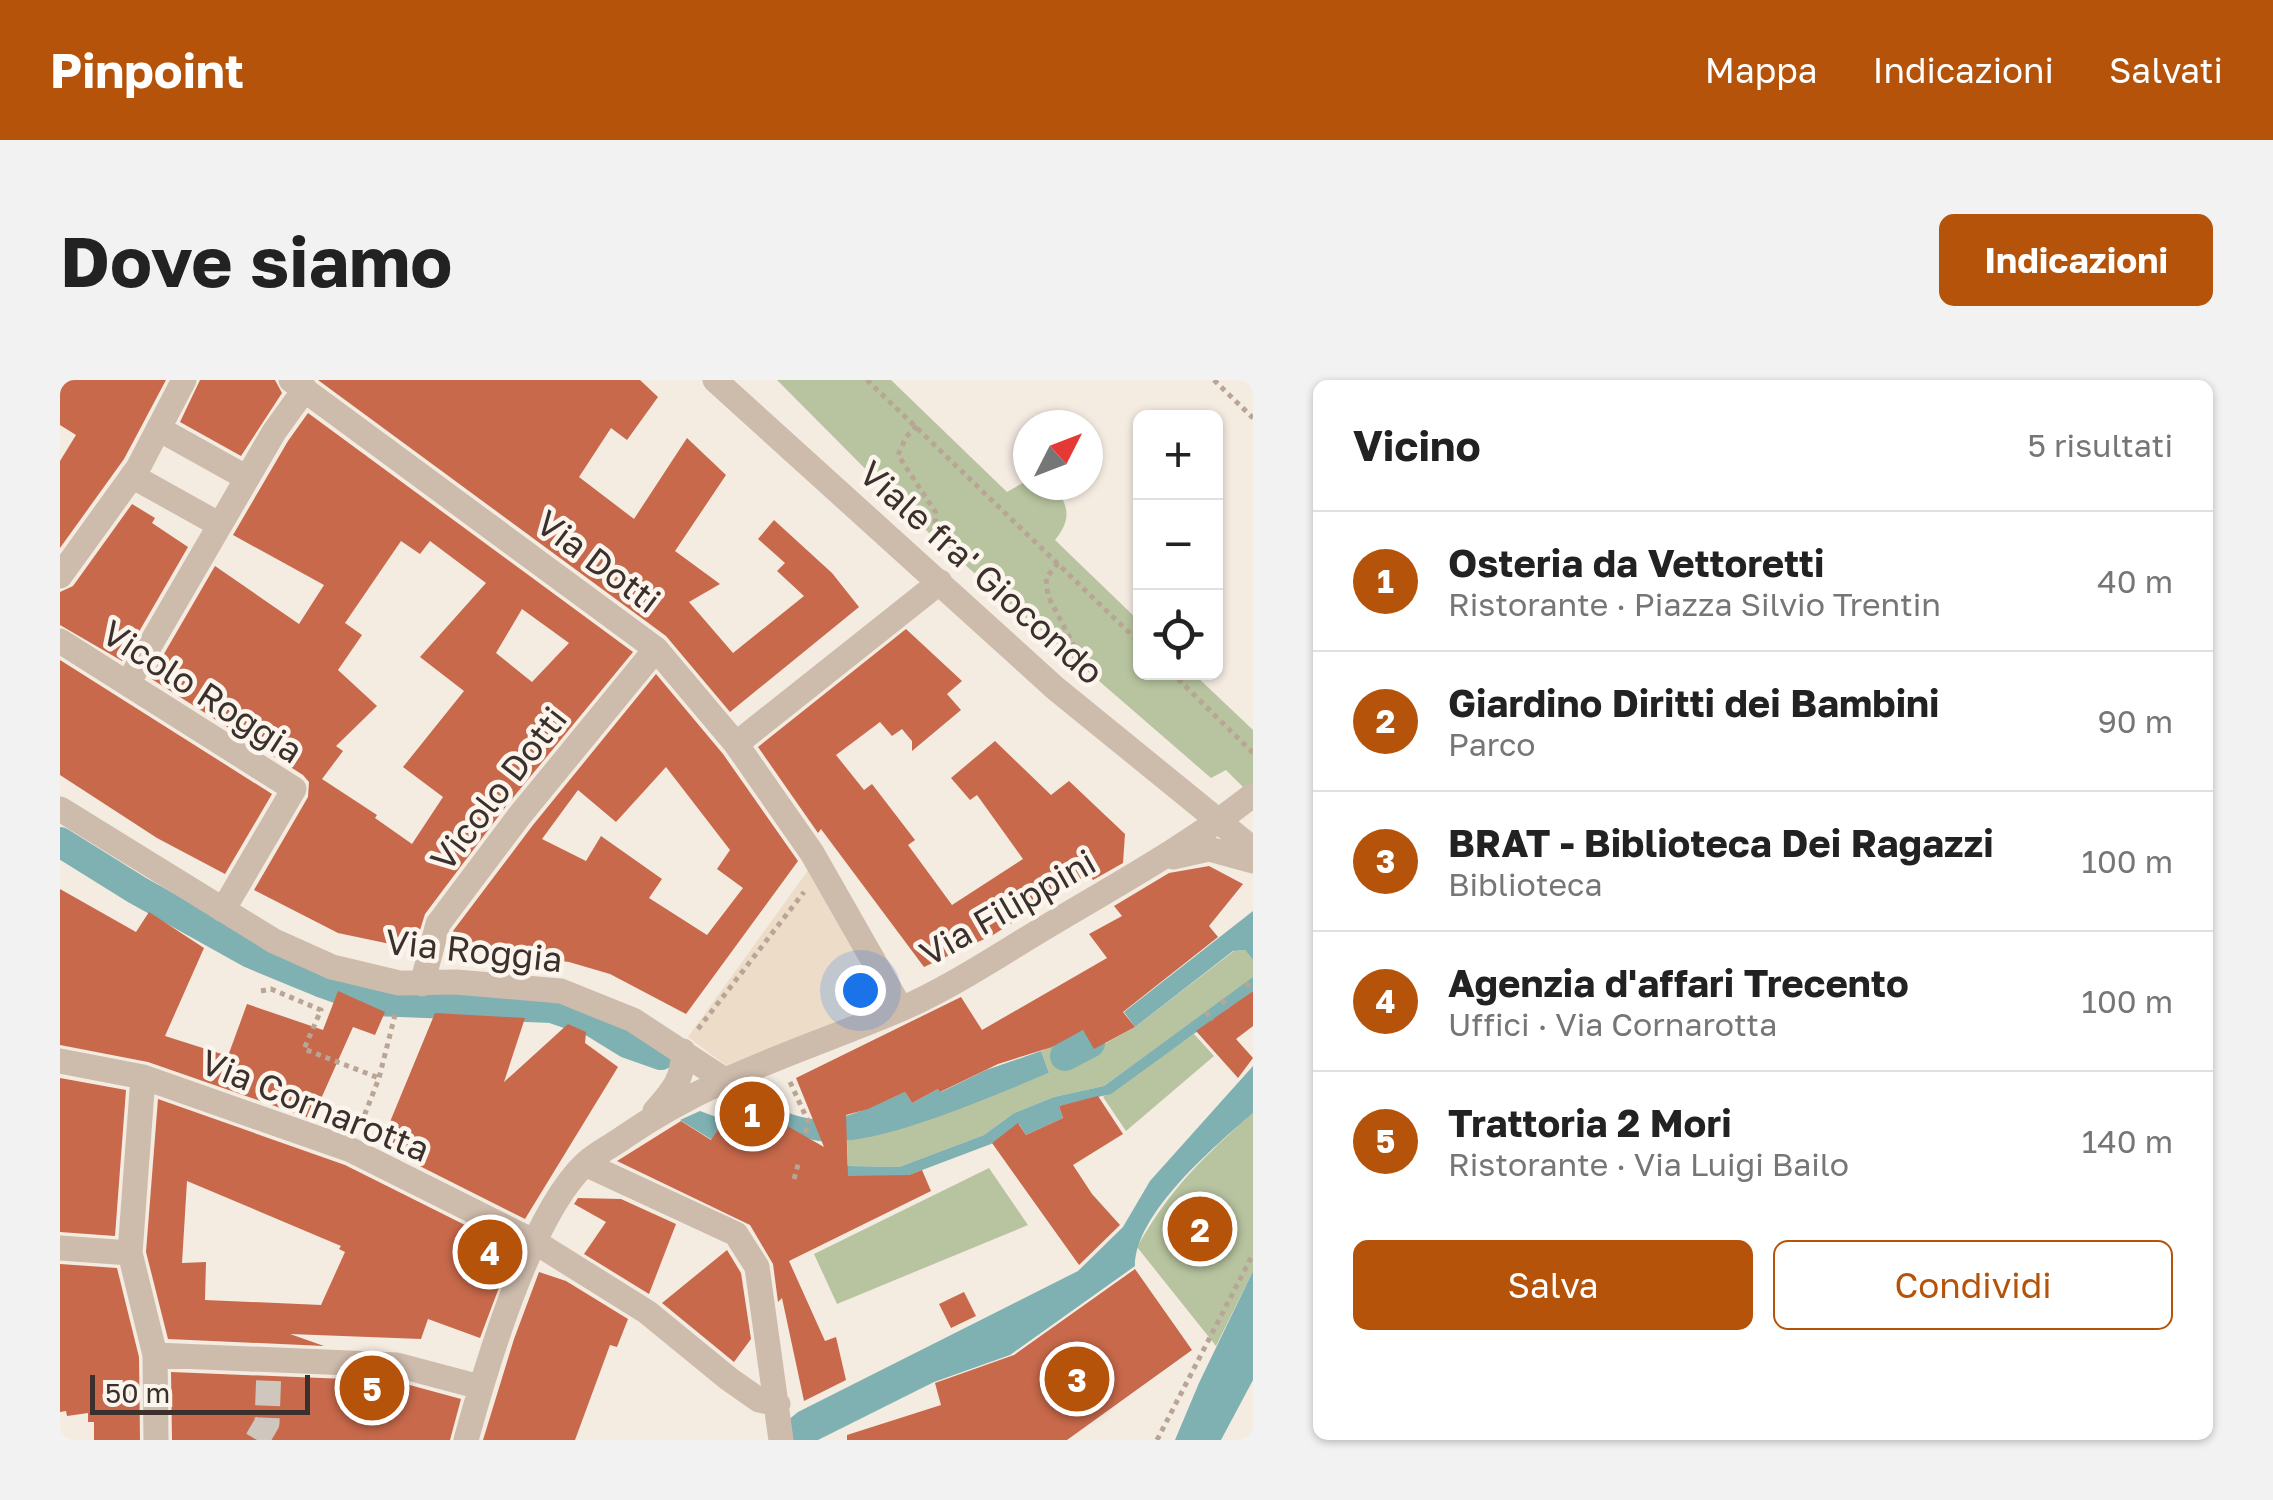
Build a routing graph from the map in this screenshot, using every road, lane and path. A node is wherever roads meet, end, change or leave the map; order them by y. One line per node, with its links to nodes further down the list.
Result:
1 (184, 380): 8 (street)
2 (715, 380): 15 (street, Viale fra' Giocondo)
3 (866, 380): 7 (path)
4 (1214, 380): 6 (path)
5 (298, 384): 10 (street); 19 (street, Via Dotti)
6 (1253, 418)
7 (917, 426): 12 (path); 13 (path)
8 (159, 429): 9 (street); 10 (street)
9 (132, 476): 11 (street); 14 (street)
10 (247, 478): 11 (street)
11 (220, 525): 21 (street)
12 (934, 538)
13 (1058, 563): 16 (path); 18 (path)
14 (60, 576)
15 (940, 582): 22 (street); 26 (street, Viale fra' Giocondo)
16 (1133, 636)
17 (60, 641): 21 (street, Vicolo Roggia)
18 (1073, 644)
19 (656, 649): 22 (street, Via Dotti); 33 (street, Vicolo Dotti)
20 (1178, 680): 23 (path)
21 (128, 683): 31 (street, Vicolo Roggia)
22 (736, 744): 28 (street, Via Dotti)
23 (1253, 753)
24 (1250, 798): 26 (street, Via Filippini)
25 (60, 809): 31 (street, Via Roggia)
26 (1216, 820): 27 (street, Viale fra' Giocondo); 30 (street, Via Filippini)
27 (1253, 849)
28 (817, 861): 38 (street, Via Dotti); 43 (path)
29 (1253, 861): 30 (street, Via Filippini)
30 (1150, 866): 38 (street, Via Filippini)
31 (223, 910): 33 (street, Via Roggia)
32 (1246, 983): 34 (path)
33 (422, 984): 43 (street, Via Roggia)
34 (1253, 990)
35 (261, 991): 46 (path)
36 (1222, 1000): 37 (path)
37 (1229, 1008)
38 (901, 1009): 42 (street, Via Filippini)
39 (1206, 1012): 40 (path)
40 (1212, 1020)
41 (395, 1021): 46 (path)
42 (778, 1057): 47 (street, Via Filippini); 49 (path)
43 (683, 1061): 47 (street, Via Roggia); 48 (street)
44 (60, 1062): 45 (street, Via Cornarotta)
45 (143, 1077): 50 (street, Via Cornarotta); 56 (street)
46 (379, 1078): 50 (path)
47 (723, 1079): 48 (street, Via Filippini)
48 (645, 1122): 52 (street)
49 (805, 1137)
50 (351, 1150): 54 (street, Via Cornarotta)
51 (799, 1161): 53 (path)
52 (585, 1164): 54 (street); 60 (street)
53 (794, 1179)
54 (534, 1242): 59 (street); 60 (street, Via Cornarotta)
55 (60, 1248): 56 (street)
56 (130, 1253): 58 (street)
57 (1253, 1254): 64 (path)
58 (155, 1355): 59 (street); 61 (street)
59 (480, 1388): 62 (street)
60 (778, 1404): 63 (street)
61 (156, 1440)
62 (466, 1440)
63 (780, 1440)
64 (1157, 1440)

